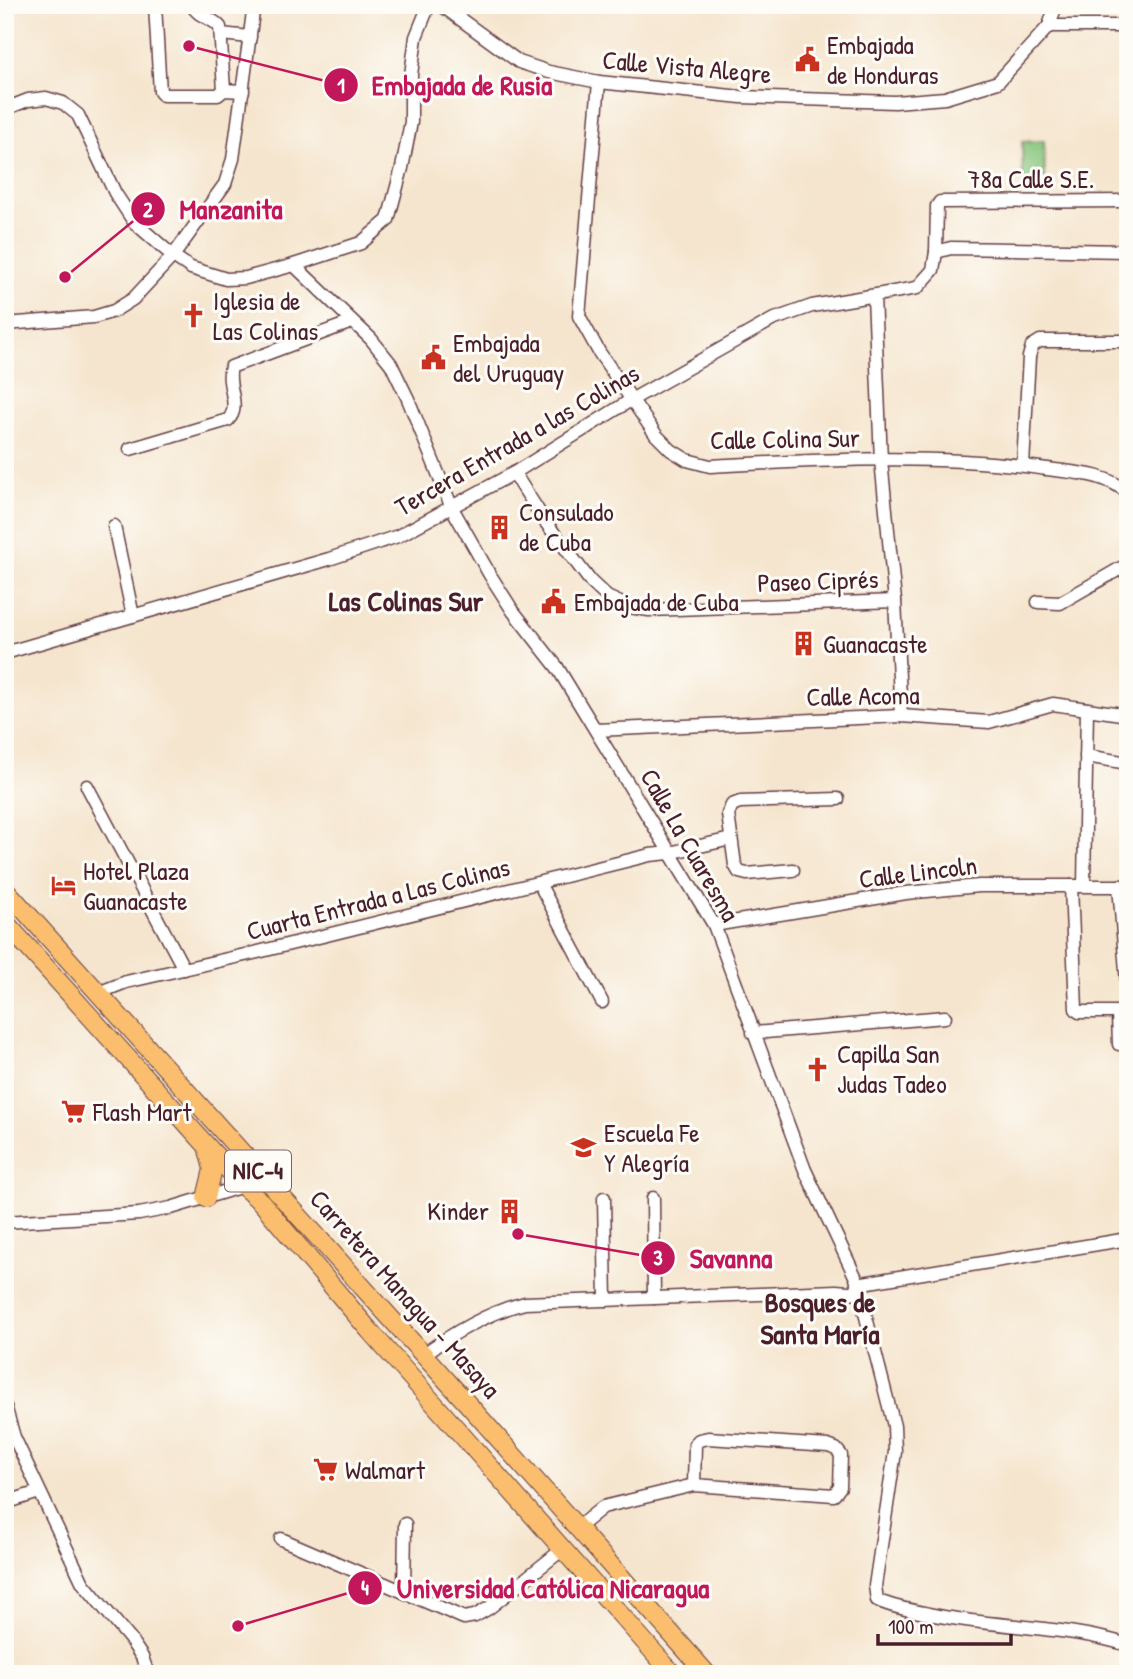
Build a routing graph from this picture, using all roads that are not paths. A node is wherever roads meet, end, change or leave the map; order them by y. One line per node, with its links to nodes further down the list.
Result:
1 (155, 5): 12 (street)
2 (192, 5): 9 (street)
3 (254, 5): 10 (street)
4 (429, 5): 20 (street)
5 (441, 5): 11 (street, Calle Vista Alegre)
6 (1056, 5): 7 (street)
7 (1049, 26): 8 (street); 11 (street, Calle Vista Alegre)
8 (1128, 26)
9 (221, 34): 10 (street); 12 (street)
10 (250, 37): 13 (street)
11 (598, 82): 25 (street, Calle Colina Sur)
12 (224, 90): 13 (street)
13 (243, 91): 19 (street)
14 (5, 109): 19 (street)
15 (1128, 201): 16 (street, 78a Calle S.E.)
16 (937, 206): 18 (street, Tercera Entrada a las Colinas)
17 (1128, 251): 18 (street)
18 (936, 252): 21 (street, Tercera Entrada a las Colinas)
19 (173, 256): 20 (street); 23 (street)
20 (294, 265): 22 (street, Calle La Cuaresma)
21 (874, 296): 25 (street, Tercera Entrada a las Colinas); 27 (street)
22 (352, 321): 26 (street); 31 (street, Calle La Cuaresma)
23 (5, 324)
24 (1128, 341): 28 (street)
25 (631, 400): 27 (street, Calle Colina Sur); 29 (street, Tercera Entrada a las Colinas)
26 (130, 449)
27 (881, 460): 28 (street, Calle Colina Sur); 34 (street)
28 (1023, 465): 30 (street, Calle Colina Sur)
29 (514, 473): 31 (street, Tercera Entrada a las Colinas); 34 (street, Paseo Ciprés)
30 (1128, 493)
31 (452, 508): 36 (street, Tercera Entrada a las Colinas); 41 (street, Calle La Cuaresma)
32 (114, 526): 36 (street)
33 (1128, 565): 35 (street)
34 (895, 601): 40 (street)
35 (1038, 602)
36 (133, 616): 37 (street, Tercera Entrada a las Colinas)
37 (5, 653)
38 (1087, 709): 39 (street, Calle Acoma); 40 (street, Calle Acoma); 42 (street)
39 (1128, 715)
40 (901, 716): 41 (street, Calle Acoma)
41 (597, 730): 47 (street, Calle La Cuaresma)
42 (1086, 756): 43 (street); 50 (street)
43 (1128, 763)
44 (87, 786): 55 (street)
45 (838, 799): 46 (street)
46 (732, 839): 47 (street, Cuarta Entrada a Las Colinas); 48 (street)
47 (669, 853): 49 (street, Cuarta Entrada a Las Colinas); 54 (street, Calle La Cuaresma)
48 (793, 870)
49 (539, 883): 55 (street, Cuarta Entrada a Las Colinas); 58 (street)
50 (1078, 886): 51 (street, Calle Lincoln); 54 (street, Calle Lincoln); 61 (street)
51 (1124, 886): 57 (street)
52 (5, 889): 56 (highway, Carretera Managua - Masaya / NIC-4)
53 (5, 922): 63 (highway, Carretera Managua - Masaya / NIC-4)
54 (714, 925): 60 (street, Calle La Cuaresma)
55 (184, 969): 56 (street, Cuarta Entrada a Las Colinas)
56 (98, 993): 62 (highway, Carretera Managua - Masaya / NIC-4)
57 (1128, 995)
58 (602, 1002)
59 (945, 1017): 60 (street)
60 (753, 1032): 71 (street, Calle La Cuaresma)
61 (1128, 1046)
62 (208, 1115): 64 (highway); 68 (highway, Carretera Managua - Masaya / NIC-4)
63 (203, 1141): 64 (highway, Carretera Managua - Masaya / NIC-4); 65 (highway)
64 (243, 1186): 65 (street); 68 (highway); 75 (highway, Carretera Managua - Masaya / NIC-4)
65 (206, 1198): 69 (street)
66 (604, 1198): 73 (street)
67 (653, 1198): 72 (street)
68 (303, 1221): 74 (highway, Carretera Managua - Masaya / NIC-4)
69 (5, 1222)
70 (1128, 1239): 71 (street)
71 (859, 1289): 72 (street); 88 (street, Calle La Cuaresma)
72 (654, 1298): 73 (street)
73 (606, 1300): 77 (street)
74 (389, 1316): 75 (highway); 76 (highway, Carretera Managua - Masaya / NIC-4)
75 (369, 1330): 78 (highway, Carretera Managua - Masaya / NIC-4)
76 (410, 1340): 77 (highway, Carretera Managua - Masaya / NIC-4); 78 (highway)
77 (424, 1355): 84 (highway, Carretera Managua - Masaya / NIC-4)
78 (396, 1358): 86 (highway, Carretera Managua - Masaya / NIC-4)
79 (5, 1406): 81 (street)
80 (694, 1485): 80 (street); 84 (street)
81 (39, 1492): 82 (street); 89 (street)
82 (5, 1503)
83 (405, 1524): 87 (street)
84 (577, 1528): 91 (highway, Carretera Managua - Masaya / NIC-4)
85 (281, 1539): 87 (street)
86 (563, 1549): 87 (street); 90 (highway, Carretera Managua - Masaya / NIC-4)
87 (404, 1592)
88 (1128, 1645)
89 (146, 1672)
90 (673, 1674)
91 (707, 1674)

